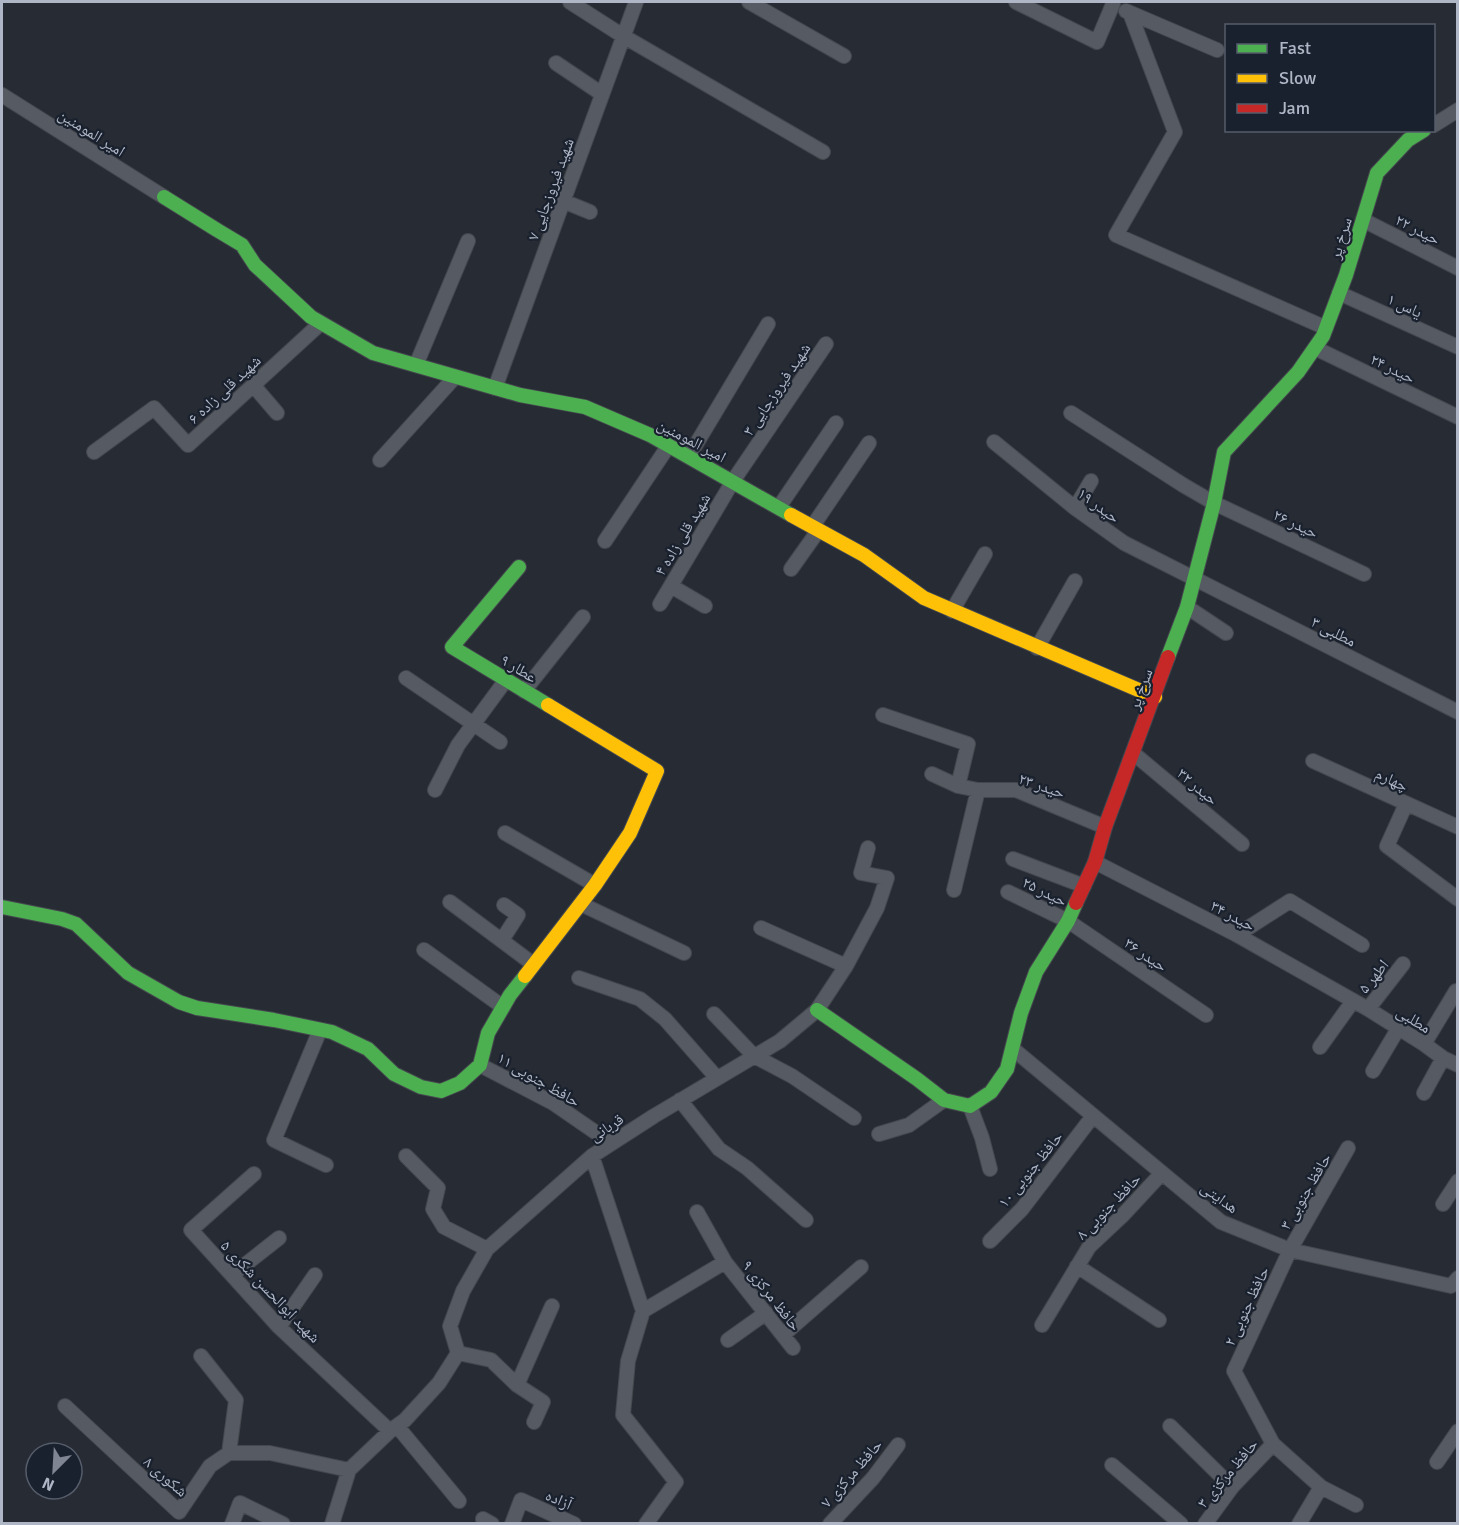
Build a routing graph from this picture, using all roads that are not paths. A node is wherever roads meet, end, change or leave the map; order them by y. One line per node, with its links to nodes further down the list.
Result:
1 (570, 2): 7 (street)
2 (636, 2): 7 (street, شهید فیروزجایی ۷)
3 (749, 2): 9 (street)
4 (1016, 2): 5 (street)
5 (1110, 3): 6 (street)
6 (1130, 13): 8 (street); 26 (street)
7 (623, 36): 11 (street, شهید فیروزجایی ۷); 16 (street)
8 (1217, 50)
9 (844, 56)
10 (556, 63): 11 (street)
11 (602, 94): 18 (street, شهید فیروزجایی ۷)
12 (2, 95): 17 (street, امیر المومنین)
13 (1458, 110): 14 (street)
14 (1435, 123)
15 (1421, 132): 20 (main road, سرخ پر)
16 (823, 152)
17 (164, 197): 24 (main road, امیر المومنین)
18 (563, 201): 19 (street); 33 (street, شهید فیروزجایی ۷)
19 (590, 212)
20 (1363, 220): 22 (street, حیدر ۲۲); 23 (main road, سرخ پر)
21 (468, 241): 30 (street)
22 (1458, 268)
23 (1339, 292): 26 (main road, سرخ پر); 28 (street, یاس ۱)
24 (321, 323): 30 (main road, امیر المومنین); 32 (street, شهید قلی زاده ۶)
25 (768, 324): 42 (street)
26 (1326, 327): 29 (main road, سرخ پر)
27 (826, 344): 44 (street, شهید فیروزجایی ۳)
28 (1458, 347)
29 (1315, 348): 36 (street, حیدر ۲۴); 46 (main road, سرخ پر)
30 (416, 366): 31 (main road, امیر المومنین)
31 (455, 377): 33 (main road, امیر المومنین); 43 (street)
32 (253, 385): 34 (street); 41 (street, شهید قلی زاده ۶)
33 (495, 388): 40 (main road, امیر المومنین)
34 (277, 413)
35 (1071, 413): 46 (street, حیدر ۲۶)
36 (1458, 417)
37 (836, 423): 47 (street)
38 (994, 442): 48 (street, حیدر ۱۹)
39 (869, 443): 49 (street)
40 (669, 446): 42 (main road, امیر المومنین); 50 (street)
41 (94, 452)
42 (688, 456): 44 (main road, امیر المومنین)
43 (380, 460)
44 (734, 481): 47 (main road, امیر المومنین); 57 (street, شهید قلی زاده ۴)
45 (1091, 481): 48 (street)
46 (1214, 502): 54 (street, حیدر ۲۶); 55 (main road, سرخ پر)
47 (779, 507): 49 (main road, امیر المومنین)
48 (1075, 508): 55 (street, حیدر ۱۹)
49 (815, 529): 53 (street); 61 (main road, امیر المومنین)
50 (604, 541)
51 (985, 554): 61 (street)
52 (519, 567): 66 (main road, عطار ۹)
53 (791, 569)
54 (1364, 574)
55 (1195, 579): 60 (main road, سرخ پر); 69 (street, مطلبی ۳)
56 (1075, 582): 64 (street)
57 (671, 586): 58 (street, شهید قلی زاده ۴); 59 (street)
58 (660, 604)
59 (705, 606)
60 (1186, 607): 63 (street); 68 (main road, سرخ پر)
61 (952, 611): 64 (main road, امیر المومنین)
62 (583, 617): 67 (street)
63 (1226, 633)
64 (1037, 648): 68 (main road, امیر المومنین)
65 (406, 678): 71 (street)
66 (506, 680): 67 (main road, عطار ۹); 71 (street)
67 (524, 691): 87 (main road, عطار ۹)
68 (1155, 697): 73 (main road, سرخ پر)
69 (1458, 712)
70 (883, 715): 76 (street)
71 (474, 724): 72 (street); 77 (street)
72 (500, 742)
73 (1133, 753): 80 (main road, سرخ پر); 83 (street, حیدر ۳۲)
74 (1313, 761): 79 (street, چهارم)
75 (932, 774): 76 (street, حیدر ۲۳)
76 (958, 786): 78 (street, حیدر ۲۳)
77 (435, 790)
78 (978, 790): 80 (street, حیدر ۲۳); 89 (street)
79 (1406, 804): 81 (street, چهارم); 91 (street)
80 (1105, 827): 86 (main road, سرخ پر)
81 (1458, 827)
82 (505, 833): 87 (street)
83 (1242, 844)
84 (868, 848): 105 (street, قربانی)
85 (1013, 859): 88 (street)
86 (1095, 862): 88 (main road, سرخ پر); 98 (street, حیدر ۳۴)
87 (595, 885): 93 (main road)
88 (1084, 886): 96 (main road, سرخ پر)
89 (954, 890)
90 (1008, 892): 96 (street, حیدر ۲۵)
91 (1458, 899)
92 (450, 902): 99 (street)
93 (581, 904): 102 (street); 103 (main road)
94 (504, 905): 99 (street)
95 (2, 907): 115 (main road)
96 (1068, 921): 113 (street, حیدر ۳۶); 118 (main road, سرخ پر)
97 (761, 928): 105 (street)
98 (1237, 935): 100 (street); 108 (street, حیدر ۳۴)
99 (502, 940): 103 (street)
100 (1362, 945)
101 (424, 950): 109 (street)
102 (684, 953)
103 (533, 964): 109 (main road)
104 (1403, 964): 110 (street, اطهر ۵)
105 (846, 966): 111 (street, قربانی)
106 (579, 978): 124 (street)
107 (1456, 991): 116 (street)
108 (1353, 1001): 110 (street, مطلبی); 117 (street)
109 (503, 1007): 121 (main road)
110 (1368, 1009): 114 (street, مطلبی)
111 (817, 1010): 119 (street, قربانی); 127 (main road)
112 (714, 1014): 119 (street)
113 (1206, 1015)
114 (1398, 1029): 116 (street, مطلبی); 123 (street)
115 (320, 1030): 121 (main road); 136 (street)
116 (1424, 1044): 120 (street, مطلبی)
117 (1320, 1047)
118 (1013, 1049): 128 (main road, سرخ پر); 129 (street, هدایتی)
119 (754, 1056): 124 (street, قربانی); 130 (street)
120 (1443, 1058): 122 (street, مطلبی); 125 (street)
121 (480, 1065): 132 (street, حافظ جنوبی ۱۱)
122 (1458, 1065)
123 (1373, 1071)
124 (717, 1078): 126 (street, قربانی)
125 (1424, 1093)
126 (680, 1100): 132 (street, قربانی); 143 (street)
127 (945, 1100): 128 (main road); 131 (street)
128 (970, 1106): 137 (street)
129 (1093, 1116): 138 (street, هدایتی); 145 (street, حافظ جنوبی ۱۰)
130 (854, 1118)
131 (879, 1134)
132 (611, 1143): 135 (street, قربانی)
133 (1348, 1148): 147 (street, حافظ جنوبی ۳)
134 (406, 1156): 146 (street)
135 (592, 1156): 146 (street, قربانی); 155 (street)
136 (326, 1164)
137 (990, 1169)
138 (1162, 1173): 147 (street, هدایتی); 149 (street, حافظ جنوبی ۸)
139 (254, 1174): 151 (street, شهید ابوالحسن شکری ۵)
140 (1458, 1181): 141 (street)
141 (1443, 1204)
142 (697, 1212): 148 (street, حافظ مرکزی ۹)
143 (806, 1220)
144 (279, 1238): 151 (street)
145 (990, 1241)
146 (487, 1249): 163 (street, قربانی)
147 (1290, 1250): 153 (street, هدایتی); 171 (street, حافظ جنوبی ۲)
148 (725, 1262): 155 (street, حافظ مرکزی ۹); 156 (street, حافظ مرکزی ۹)
149 (1077, 1266): 157 (street); 158 (street, حافظ جنوبی ۸)
150 (861, 1267): 160 (street)
151 (232, 1275): 159 (street, شهید ابوالحسن شکری ۵)
152 (315, 1275): 159 (street)
153 (1454, 1282)
154 (552, 1306): 165 (street)
155 (643, 1311): 186 (street)
156 (766, 1313): 160 (street, حافظ مرکزی ۹); 161 (street)
157 (1159, 1320)
158 (1042, 1325)
159 (279, 1327): 169 (street, شهید ابوالحسن شکری ۵)
160 (783, 1335): 162 (street, حافظ مرکزی ۹)
161 (728, 1340)
162 (793, 1348)
163 (458, 1353): 165 (street); 169 (street)
164 (201, 1356): 173 (street)
165 (517, 1385): 167 (street)
166 (65, 1406): 173 (street, شکوری ۸)
167 (534, 1422)
168 (1170, 1426): 177 (street)
169 (393, 1428): 176 (street); 179 (street, شهید ابوالحسن شکری ۵)
170 (1458, 1431): 174 (street)
171 (1273, 1444): 177 (street, حافظ مرکزی ۳); 178 (street, حافظ جنوبی ۲)
172 (898, 1445): 187 (street, حافظ مرکزی ۷)
173 (229, 1453): 176 (street)
174 (1437, 1462)
175 (1112, 1465): 188 (street)
176 (349, 1470): 183 (street)
177 (1232, 1487): 189 (street, حافظ مرکزی ۳)
178 (1321, 1487): 180 (street, حافظ جنوبی ۲); 190 (street)
179 (459, 1501)
180 (1356, 1505)
181 (232, 1524): 182 (street)
182 (283, 1524)
183 (332, 1524)
184 (512, 1524): 185 (street, آزاده)
185 (574, 1524)
186 (646, 1524)
187 (830, 1524)
188 (1181, 1524)
189 (1205, 1524)
190 (1299, 1524)

